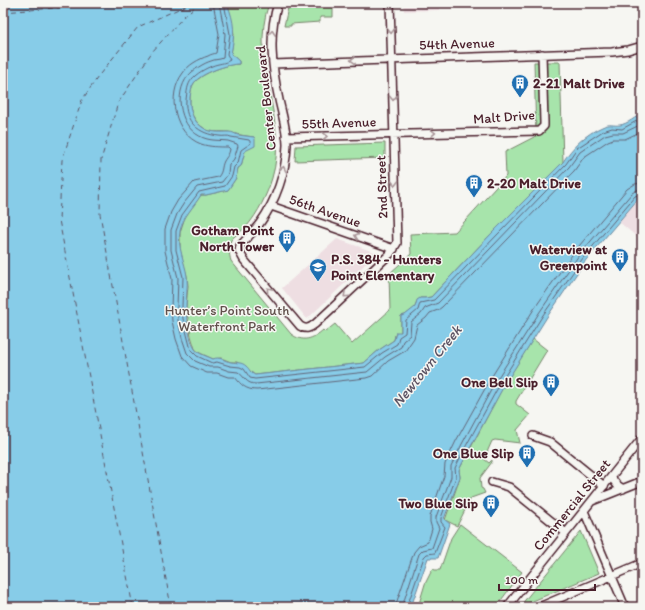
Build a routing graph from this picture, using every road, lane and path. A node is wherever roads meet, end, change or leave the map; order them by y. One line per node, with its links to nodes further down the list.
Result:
1 (278, 3): 6 (street, Center Boulevard, one-way to 1)
2 (390, 3): 5 (street, 2nd Street, one-way to 5)
3 (642, 46): 4 (street, 54th Avenue)
4 (542, 54): 5 (street, 54th Avenue); 7 (street, Malt Drive, one-way to 4)
5 (392, 59): 6 (street, 54th Avenue, one-way to 6); 7 (street, 2nd Street, one-way to 7)
6 (273, 64): 8 (street, Center Boulevard)
7 (394, 134): 8 (street, 55th Avenue, one-way to 7); 10 (street, 2nd Street, one-way to 10)
8 (286, 138): 9 (street, Center Boulevard, one-way to 8)
9 (271, 206): 10 (street, 56th Avenue, one-way to 9); 10 (street, Center Boulevard, one-way to 9)
10 (394, 249)
11 (532, 436): 16 (street)
12 (642, 438): 13 (street, Commercial Street)
13 (611, 477): 16 (street, Commercial Street); 17 (street)
14 (642, 480): 17 (street)
15 (492, 482): 20 (street)
16 (604, 486): 18 (street, Commercial Street)
17 (623, 489): 18 (street)
18 (591, 502): 19 (street, Commercial Street)
19 (584, 511): 20 (street, Commercial Street); 22 (street)
20 (566, 533): 23 (street, Commercial Street)
21 (642, 563): 22 (street)
22 (612, 576): 24 (street); 25 (street)
23 (508, 607)
24 (539, 607)
25 (625, 607)

